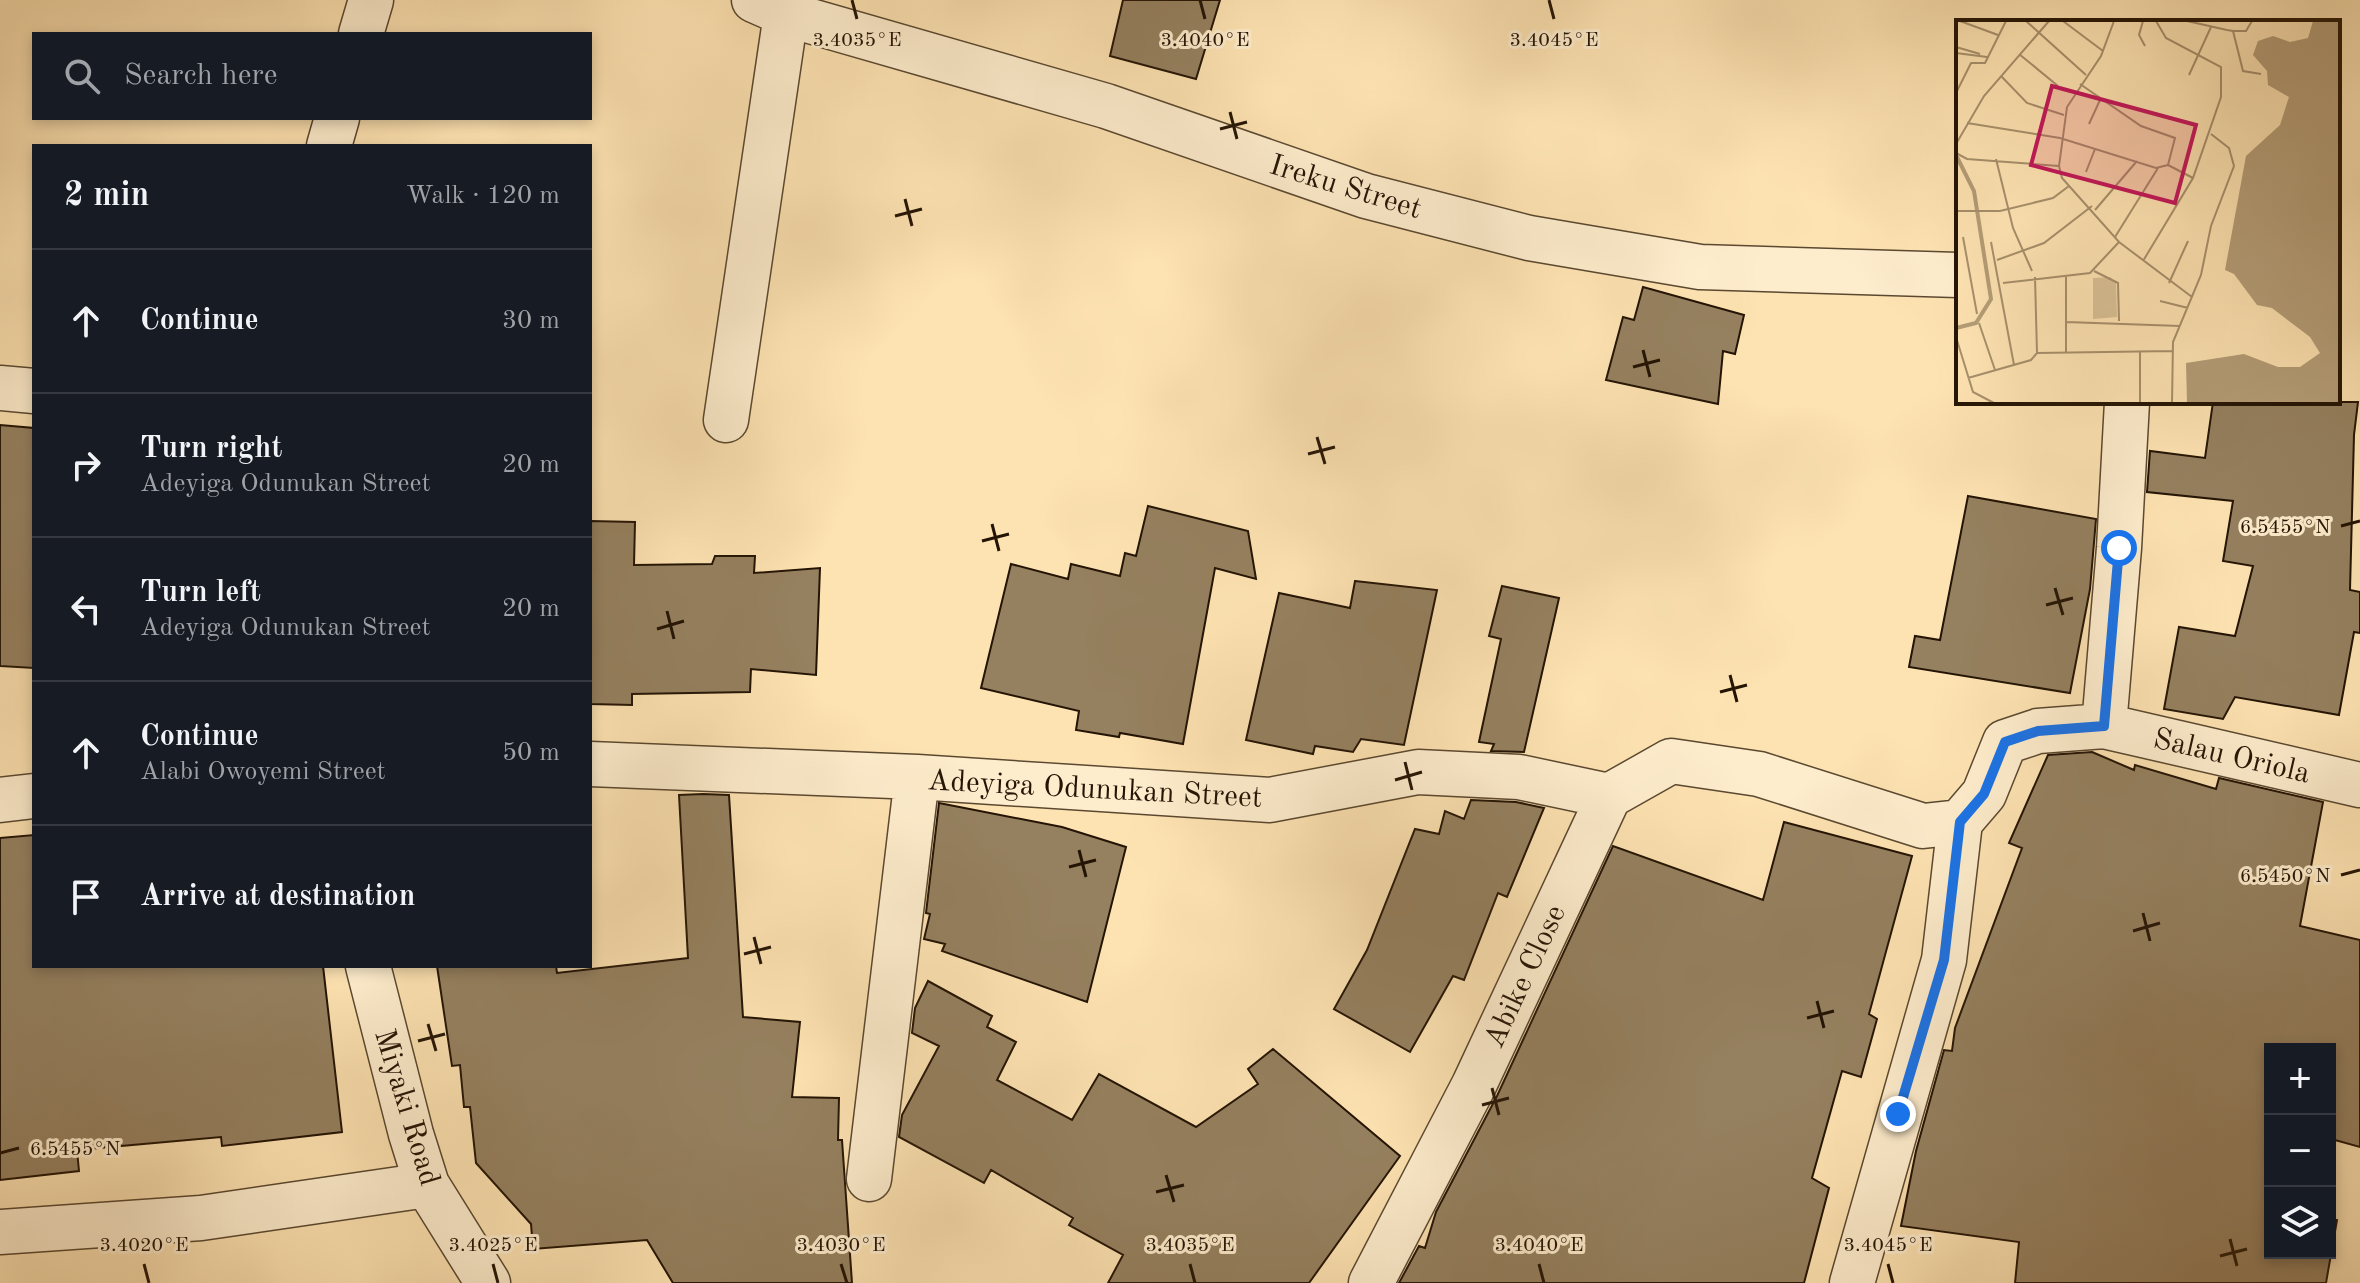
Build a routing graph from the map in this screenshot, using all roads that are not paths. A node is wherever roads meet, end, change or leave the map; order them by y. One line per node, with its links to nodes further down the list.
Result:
1 (371, 0): 3 (street)
2 (770, 7): 6 (street, Ireku Street); 10 (street)
3 (362, 32)
4 (336, 120): 5 (street)
5 (330, 144)
6 (1956, 275)
7 (0, 388): 8 (street)
8 (32, 391)
9 (2127, 404): 11 (street)
10 (726, 420)
11 (2104, 726): 14 (street, Salau Oriola); 18 (street)
12 (592, 764): 13 (street, Adeyiga Odunukan Street)
13 (917, 777): 16 (street, Adeyiga Odunukan Street); 20 (street)
14 (2360, 785)
15 (32, 796): 17 (street)
16 (1609, 796): 18 (street); 24 (street, Abike Close)
17 (0, 800)
18 (1960, 822): 25 (street)
19 (369, 968): 21 (street, Miyaki Road)
20 (869, 1179)
21 (427, 1185): 22 (street); 23 (street, Miyaki Road)
22 (0, 1232)
23 (488, 1283)
24 (1371, 1283)
25 (1852, 1283)

